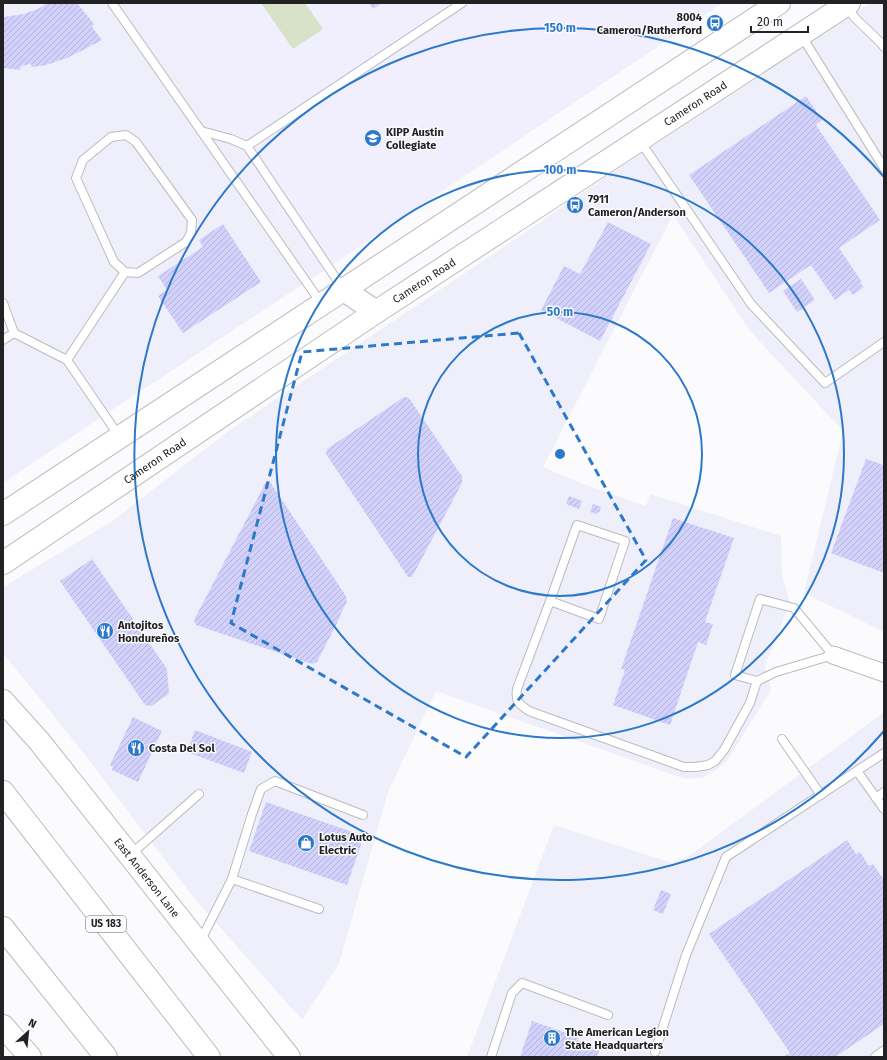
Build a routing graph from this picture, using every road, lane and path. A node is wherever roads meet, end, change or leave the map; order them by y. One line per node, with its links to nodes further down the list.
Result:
1 (112, 3): 7 (lane)
2 (462, 3): 9 (lane)
3 (779, 3): 12 (main road)
4 (847, 4): 5 (main road, Cameron Road); 6 (lane)
5 (800, 35): 8 (main road, Cameron Road); 10 (lane)
6 (884, 47)
7 (201, 131): 9 (lane); 14 (lane)
8 (640, 140): 15 (main road, Cameron Road); 18 (lane)
9 (247, 146): 12 (lane)
10 (884, 168)
11 (125, 272): 11 (lane); 19 (lane)
12 (344, 290): 14 (main road); 15 (main road)
13 (3, 303): 16 (lane)
14 (321, 304): 20 (main road)
15 (376, 312): 22 (main road, Cameron Road)
16 (14, 333): 17 (lane); 19 (lane)
17 (3, 340)
18 (884, 342)
19 (67, 360): 20 (lane)
20 (120, 437): 21 (main road)
21 (3, 514)
22 (3, 563)
23 (550, 601): 23 (lane); 26 (lane)
24 (833, 655): 25 (street); 26 (lane); 26 (lane)
25 (884, 673)
26 (757, 681)
27 (3, 701): 38 (main road, East Anderson Lane)
28 (782, 739): 34 (lane)
29 (884, 753): 30 (lane)
30 (857, 771): 34 (lane); 35 (lane)
31 (3, 792): 49 (main road, US 183)
32 (884, 792): 35 (lane)
33 (199, 794): 38 (lane)
34 (820, 795): 46 (lane)
35 (876, 798): 36 (lane)
36 (884, 808)
37 (363, 815): 39 (lane)
38 (129, 855): 42 (main road, East Anderson Lane)
39 (232, 879): 40 (lane); 42 (lane)
40 (319, 909)
41 (3, 928): 48 (main road)
42 (199, 944): 50 (main road, East Anderson Lane)
43 (608, 1015): 51 (lane)
44 (3, 1026): 47 (main road)
45 (884, 1051): 52 (lane)
46 (656, 1052)
47 (30, 1057)
48 (106, 1057)
49 (209, 1057)
50 (289, 1057)
51 (491, 1057)
52 (875, 1057)

